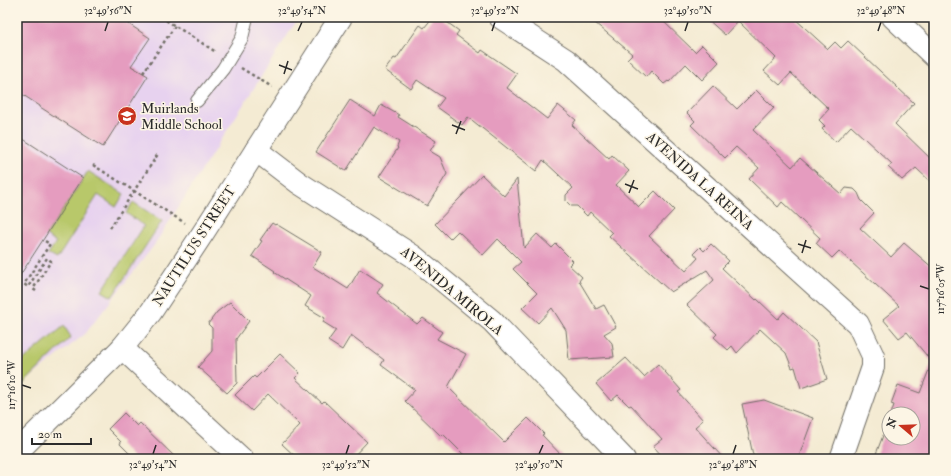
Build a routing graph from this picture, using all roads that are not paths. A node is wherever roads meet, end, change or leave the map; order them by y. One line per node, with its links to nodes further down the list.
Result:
1 (246, 17): 6 (lane)
2 (341, 17): 7 (street, NAUTILUS STREET)
3 (500, 17): 12 (street, AVENIDA LA REINA)
4 (893, 17): 5 (street)
5 (934, 56)
6 (197, 101)
7 (256, 150): 8 (street, NAUTILUS STREET); 11 (street, AVENIDA MIROLA)
8 (122, 348): 9 (street, NAUTILUS STREET); 10 (street)
9 (17, 452)
10 (242, 459)
11 (624, 459)
12 (841, 459)

